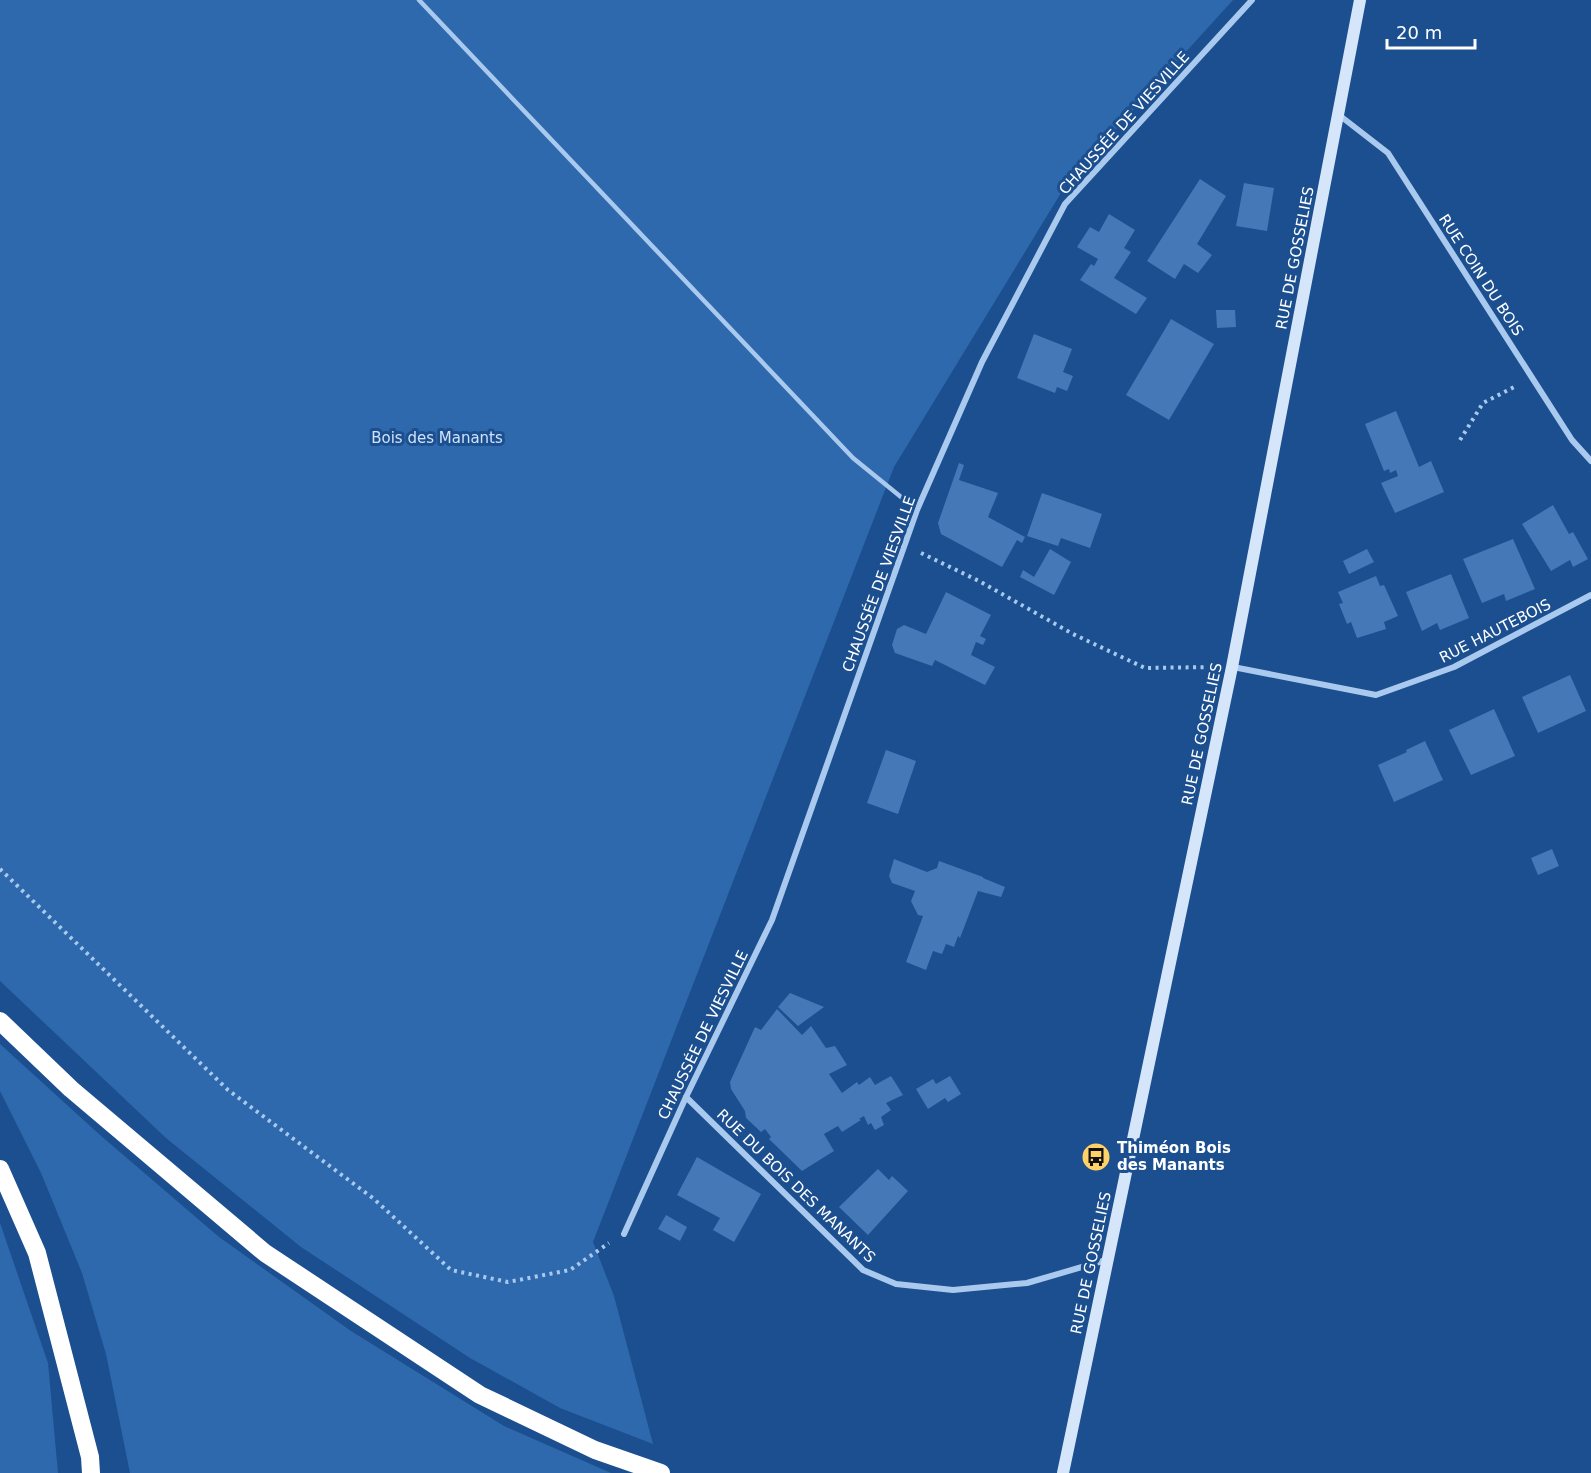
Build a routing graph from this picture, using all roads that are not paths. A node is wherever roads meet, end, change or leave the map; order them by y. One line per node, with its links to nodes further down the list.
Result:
1 (419, 0): 6 (lane)
2 (1252, 0): 6 (street, CHAUSSÉE DE VIESVILLE)
3 (1360, 0): 4 (street, RUE DE GOSSELIES)
4 (1338, 115): 5 (street, RUE COIN DU BOIS); 8 (street, RUE DE GOSSELIES)
5 (1591, 461)
6 (917, 510): 10 (street, CHAUSSÉE DE VIESVILLE)
7 (1591, 595): 8 (street, RUE HAUTEBOIS)
8 (1232, 667): 13 (street, RUE DE GOSSELIES)
9 (0, 1021): 15 (highway)
10 (686, 1096): 12 (street, CHAUSSÉE DE VIESVILLE); 13 (street, RUE DU BOIS DES MANANTS)
11 (0, 1168): 14 (highway)
12 (624, 1234)
13 (1106, 1260): 16 (street, RUE DE GOSSELIES)
14 (90, 1465)
15 (661, 1473)
16 (1063, 1473)

